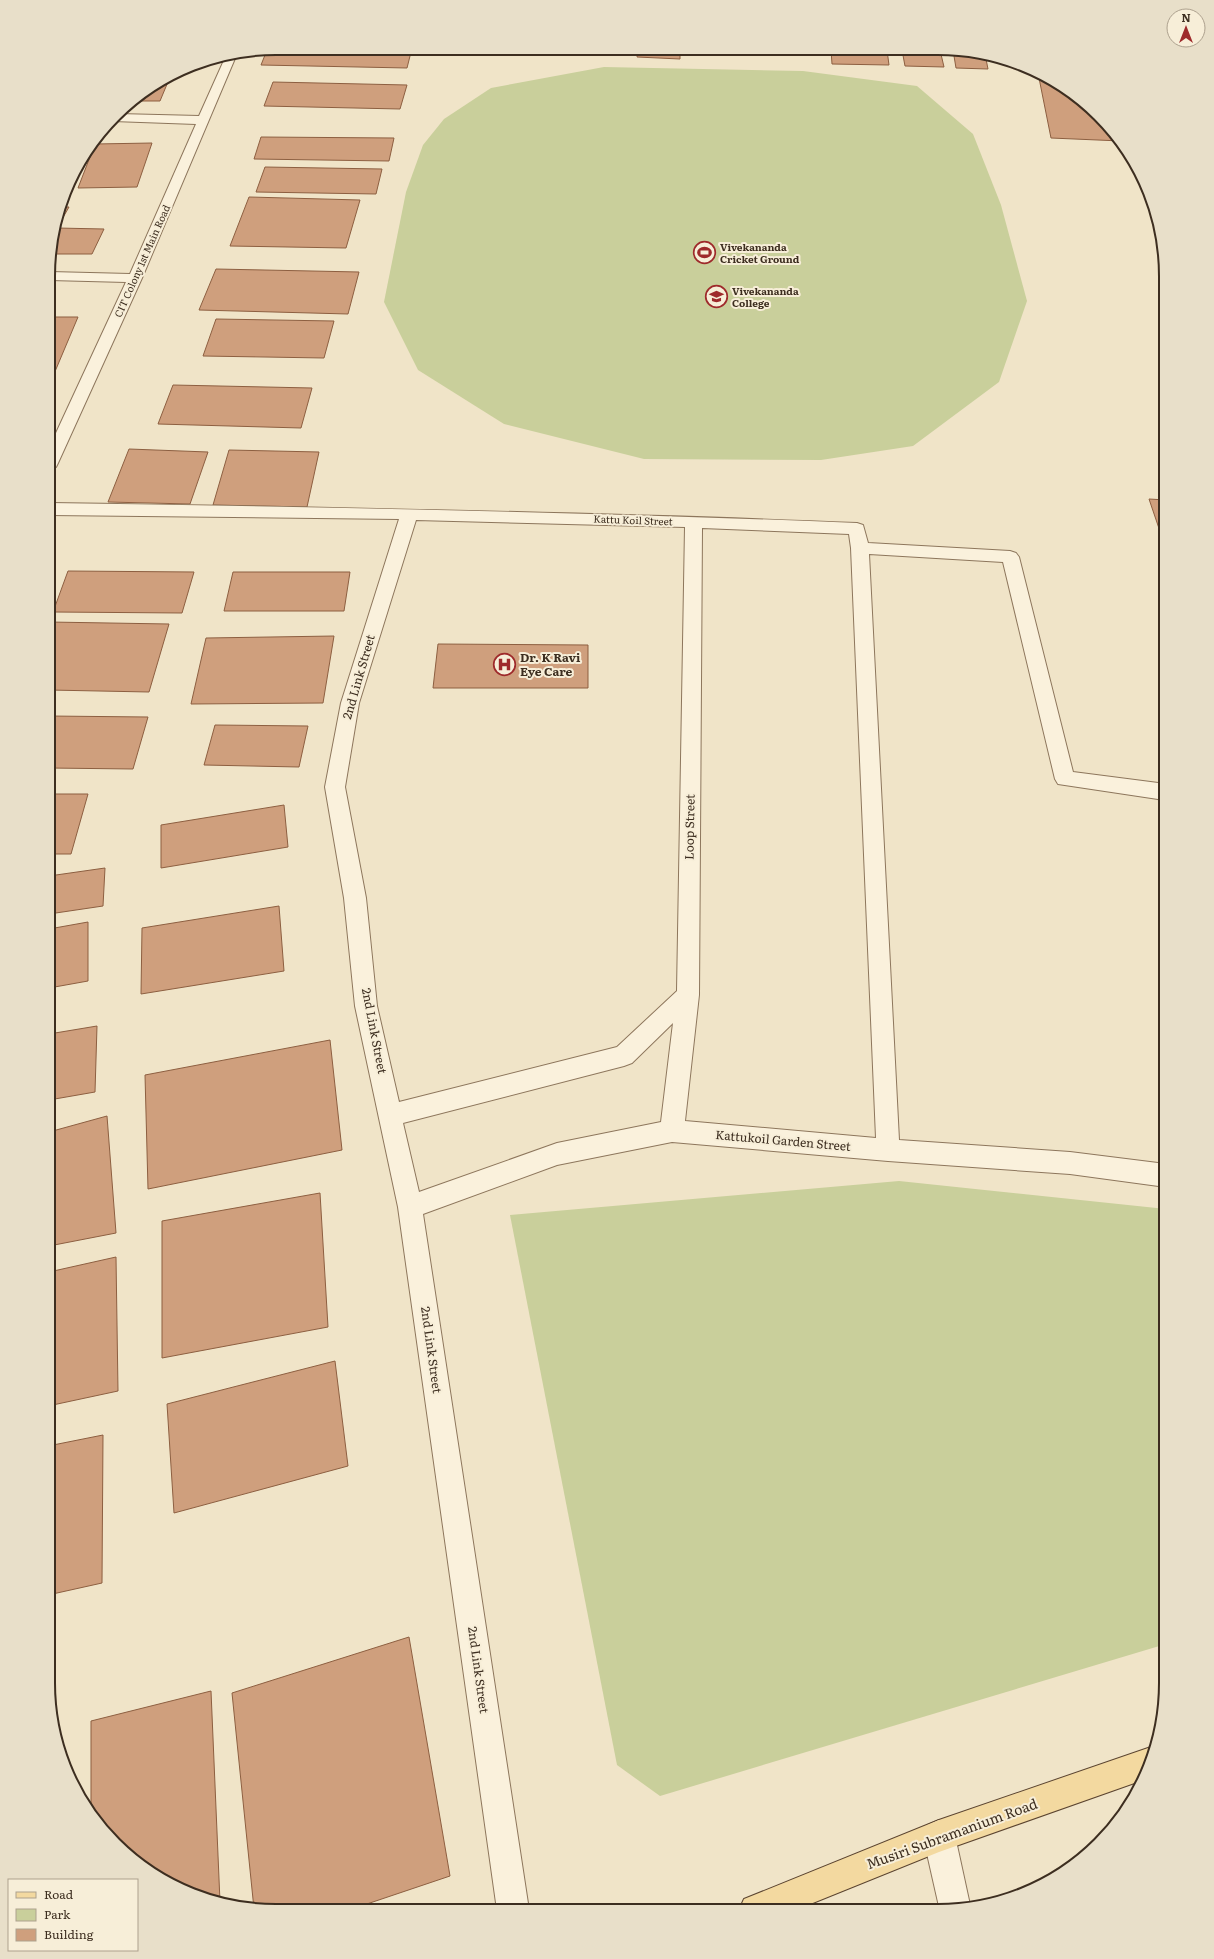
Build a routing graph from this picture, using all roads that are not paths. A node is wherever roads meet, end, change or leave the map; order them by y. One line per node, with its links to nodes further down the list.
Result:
1 (230, 60): 3 (street, CIT Colony 1st Main Road)
2 (122, 118): 3 (street)
3 (204, 120): 5 (street, CIT Colony 1st Main Road)
4 (55, 276): 5 (street)
5 (135, 278): 6 (street, CIT Colony 1st Main Road)
6 (55, 452)
7 (55, 509): 8 (street)
8 (409, 514): 9 (street, Kattu Koil Street); 13 (street, 2nd Link Street)
9 (694, 522): 10 (street, Kattu Koil Street); 12 (street, Loop Street)
10 (859, 539): 11 (street, Kattu Koil Street); 15 (street)
11 (1159, 791)
12 (688, 995): 13 (street); 14 (street, Loop Street)
13 (391, 1115): 17 (street, 2nd Link Street)
14 (672, 1131): 15 (street, Kattukoil Garden Street); 17 (street, Kattukoil Garden Street)
15 (888, 1150): 16 (street, Kattukoil Garden Street)
16 (1159, 1175)
17 (410, 1207): 20 (street, 2nd Link Street)
18 (1143, 1765): 19 (main road, Musiri Subramanium Road)
19 (938, 1836): 21 (main road, Musiri Subramanium Road); 22 (street)
20 (513, 1904)
21 (770, 1904)
22 (954, 1904)

